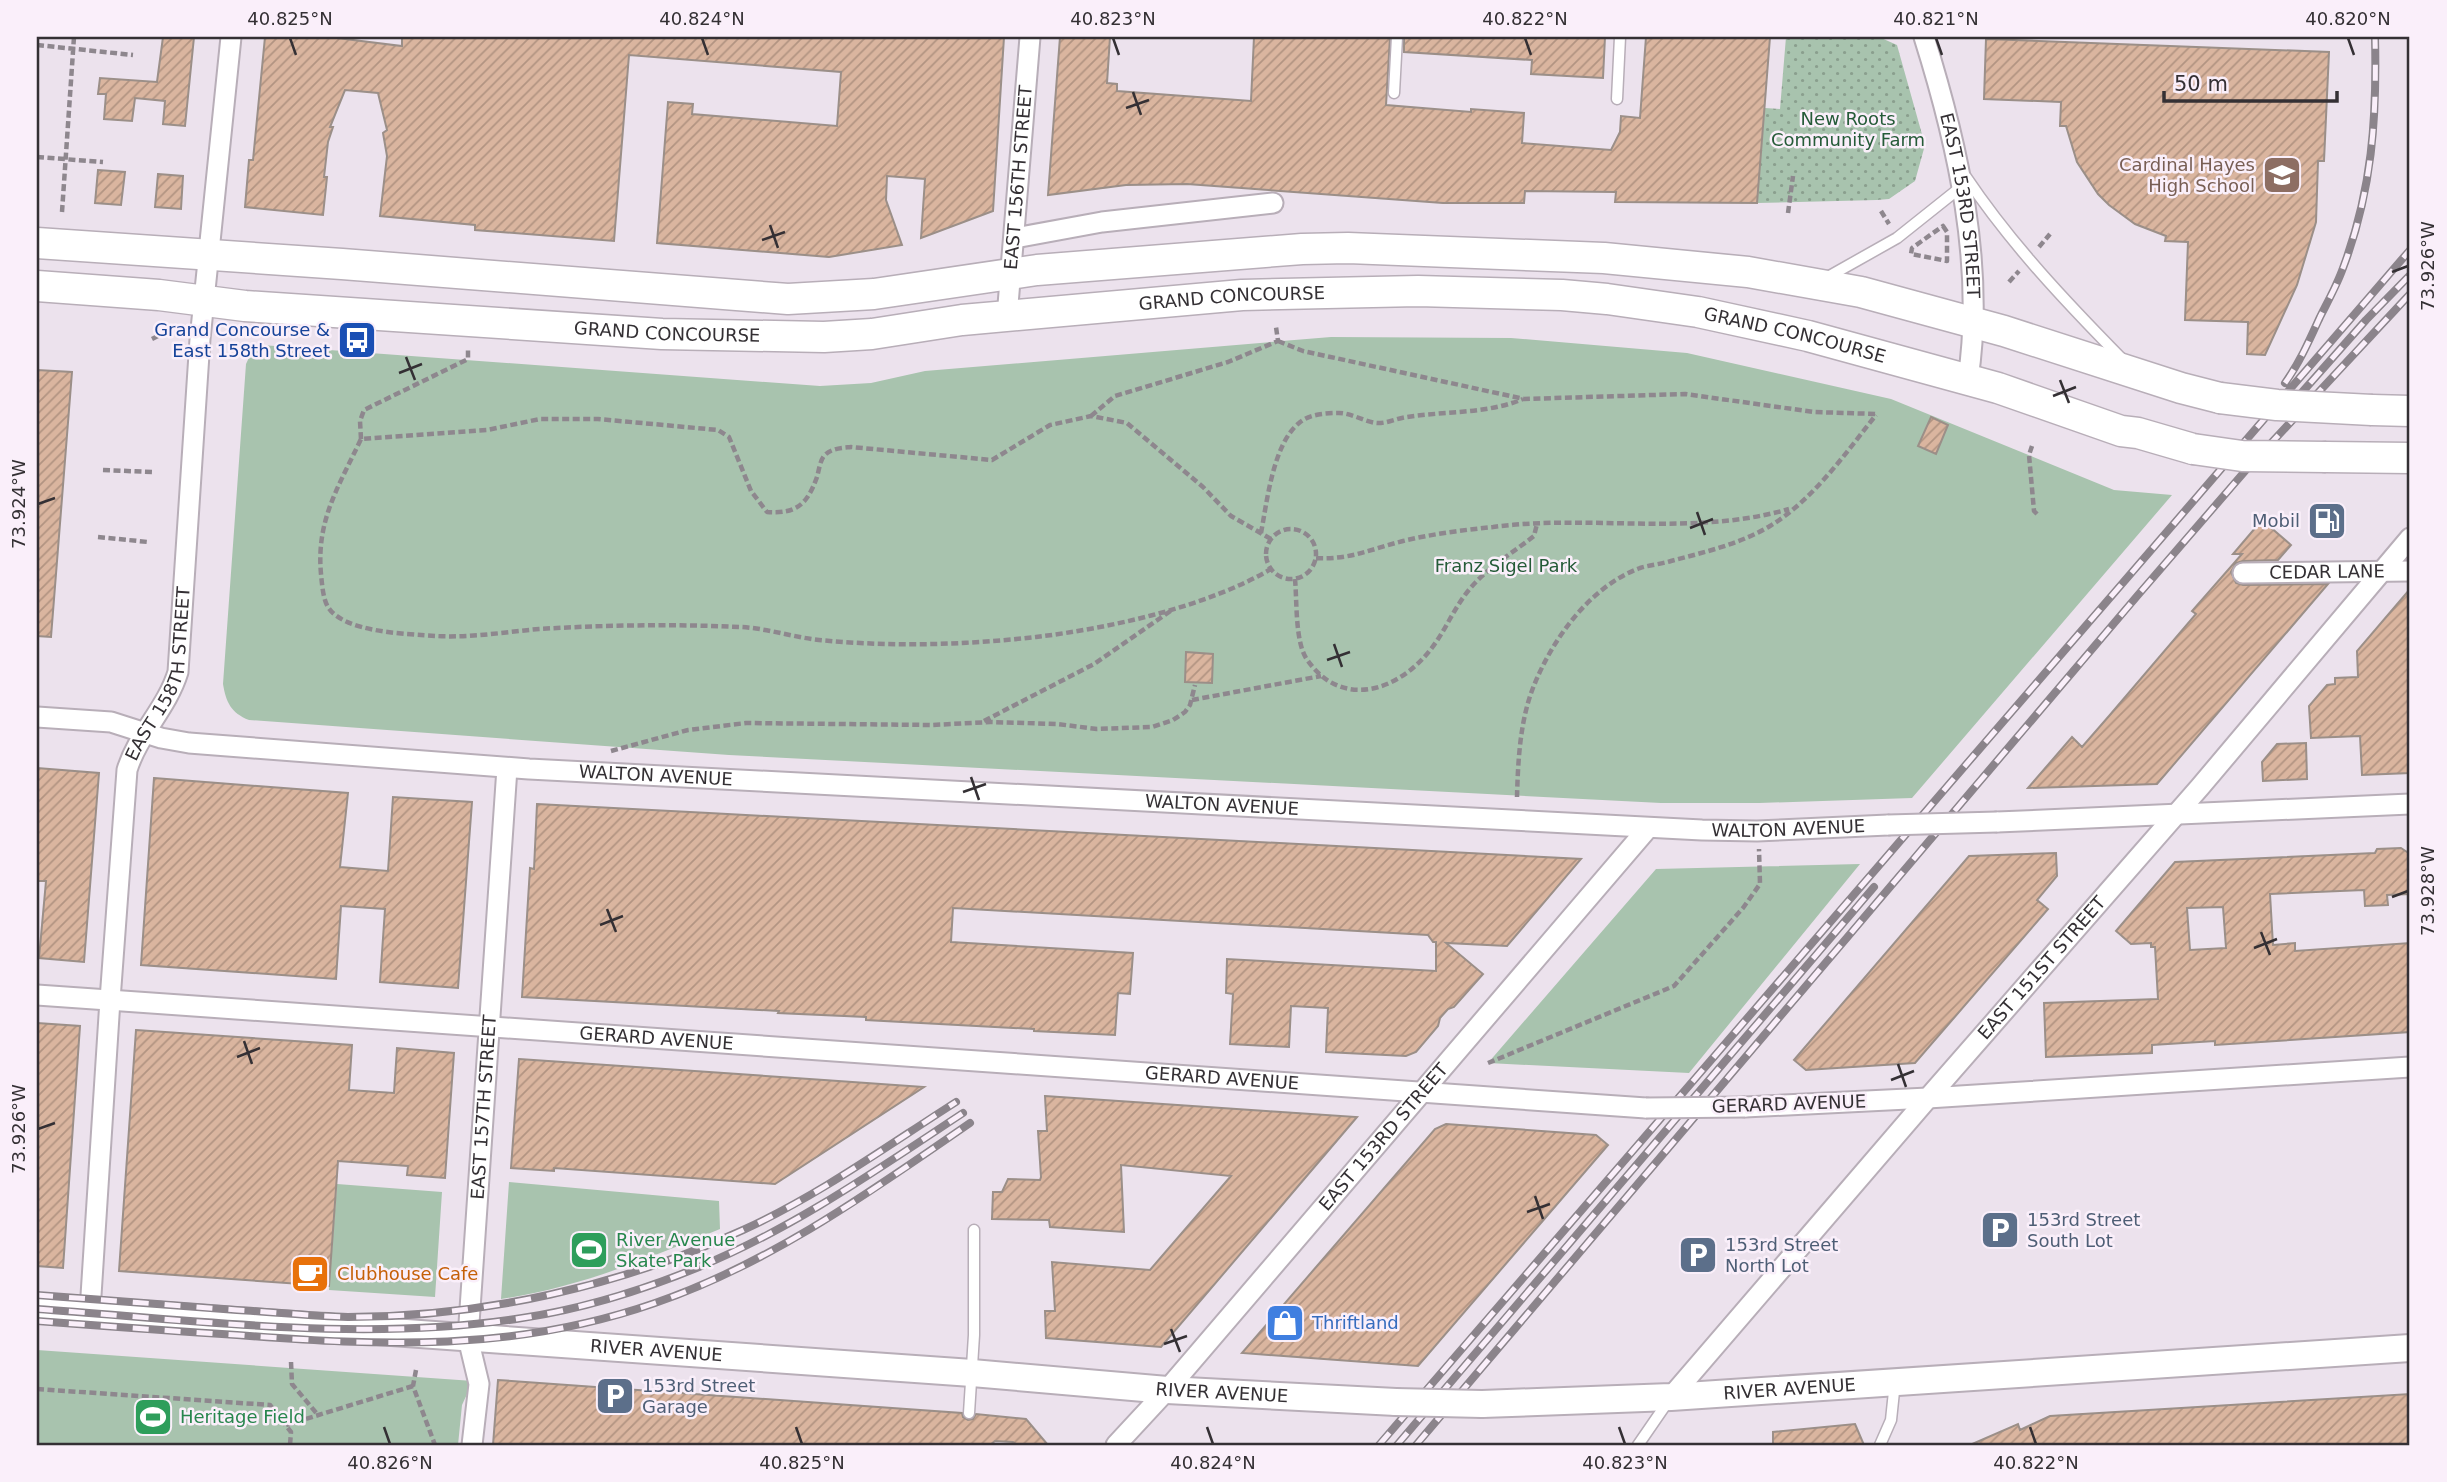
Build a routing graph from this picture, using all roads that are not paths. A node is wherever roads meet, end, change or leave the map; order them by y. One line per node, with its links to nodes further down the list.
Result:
1 (231, 37): 12 (street, EAST 158TH STREET)
2 (1030, 37): 10 (street, EAST 156TH STREET)
3 (1397, 37): 6 (lane)
4 (1620, 37): 7 (lane)
5 (1924, 37): 8 (street, EAST 153RD STREET)
6 (1394, 93)
7 (1617, 99)
8 (1960, 177): 14 (lane); 18 (street, EAST 153RD STREET); 19 (lane)
9 (1273, 203): 10 (street)
10 (1015, 238): 13 (street, EAST 156TH STREET)
11 (37, 243): 12 (main road)
12 (207, 256): 13 (main road); 16 (street, EAST 158TH STREET)
13 (1011, 273): 14 (main road); 17 (street, EAST 156TH STREET)
14 (1816, 284): 18 (main road)
15 (37, 286): 16 (main road, GRAND CONCOURSE)
16 (203, 302): 17 (main road, GRAND CONCOURSE); 28 (street, EAST 158TH STREET)
17 (1007, 317): 20 (main road, GRAND CONCOURSE)
18 (1973, 323): 19 (main road); 20 (street, EAST 153RD STREET)
19 (2137, 375): 21 (main road, bridge)
20 (1968, 379): 22 (main road, GRAND CONCOURSE, bridge)
21 (2410, 411)
22 (2410, 458)
23 (2410, 538): 24 (street, EAST 151ST STREET)
24 (2383, 571): 25 (street, CEDAR LANE); 26 (street, CEDAR LANE); 31 (street, EAST 151ST STREET)
25 (2410, 571)
26 (2243, 573)
27 (37, 717): 28 (street, WALTON AVENUE)
28 (145, 732): 29 (street, WALTON AVENUE); 34 (street, EAST 158TH STREET)
29 (507, 768): 32 (street, WALTON AVENUE); 35 (street, EAST 157TH STREET)
30 (2410, 804): 31 (street, WALTON AVENUE)
31 (2174, 815): 32 (street, WALTON AVENUE, bridge); 38 (street, EAST 151ST STREET)
32 (1648, 828): 37 (street, EAST 153RD STREET)
33 (37, 995): 34 (street, GERARD AVENUE)
34 (110, 1000): 35 (street, GERARD AVENUE); 41 (street, EAST 158TH STREET)
35 (489, 1027): 37 (street, GERARD AVENUE); 42 (street, EAST 157TH STREET)
36 (2410, 1067): 38 (street, GERARD AVENUE)
37 (1423, 1091): 38 (street, GERARD AVENUE, bridge); 46 (street, EAST 153RD STREET)
38 (1928, 1098): 47 (street, EAST 151ST STREET)
39 (974, 1230): 44 (lane)
40 (37, 1307): 41 (main road, RIVER AVENUE)
41 (90, 1311): 42 (main road, RIVER AVENUE)
42 (468, 1338): 44 (main road, RIVER AVENUE); 49 (street, EAST 157TH STREET)
43 (2410, 1348): 45 (main road, RIVER AVENUE)
44 (972, 1373): 46 (main road, RIVER AVENUE); 48 (lane)
45 (1895, 1380): 47 (main road, RIVER AVENUE); 52 (lane)
46 (1167, 1390): 47 (main road, RIVER AVENUE, bridge); 50 (street, EAST 153RD STREET)
47 (1671, 1396): 51 (lane)
48 (969, 1413)
49 (472, 1445)
50 (1116, 1445)
51 (1638, 1445)
52 (1880, 1445)

